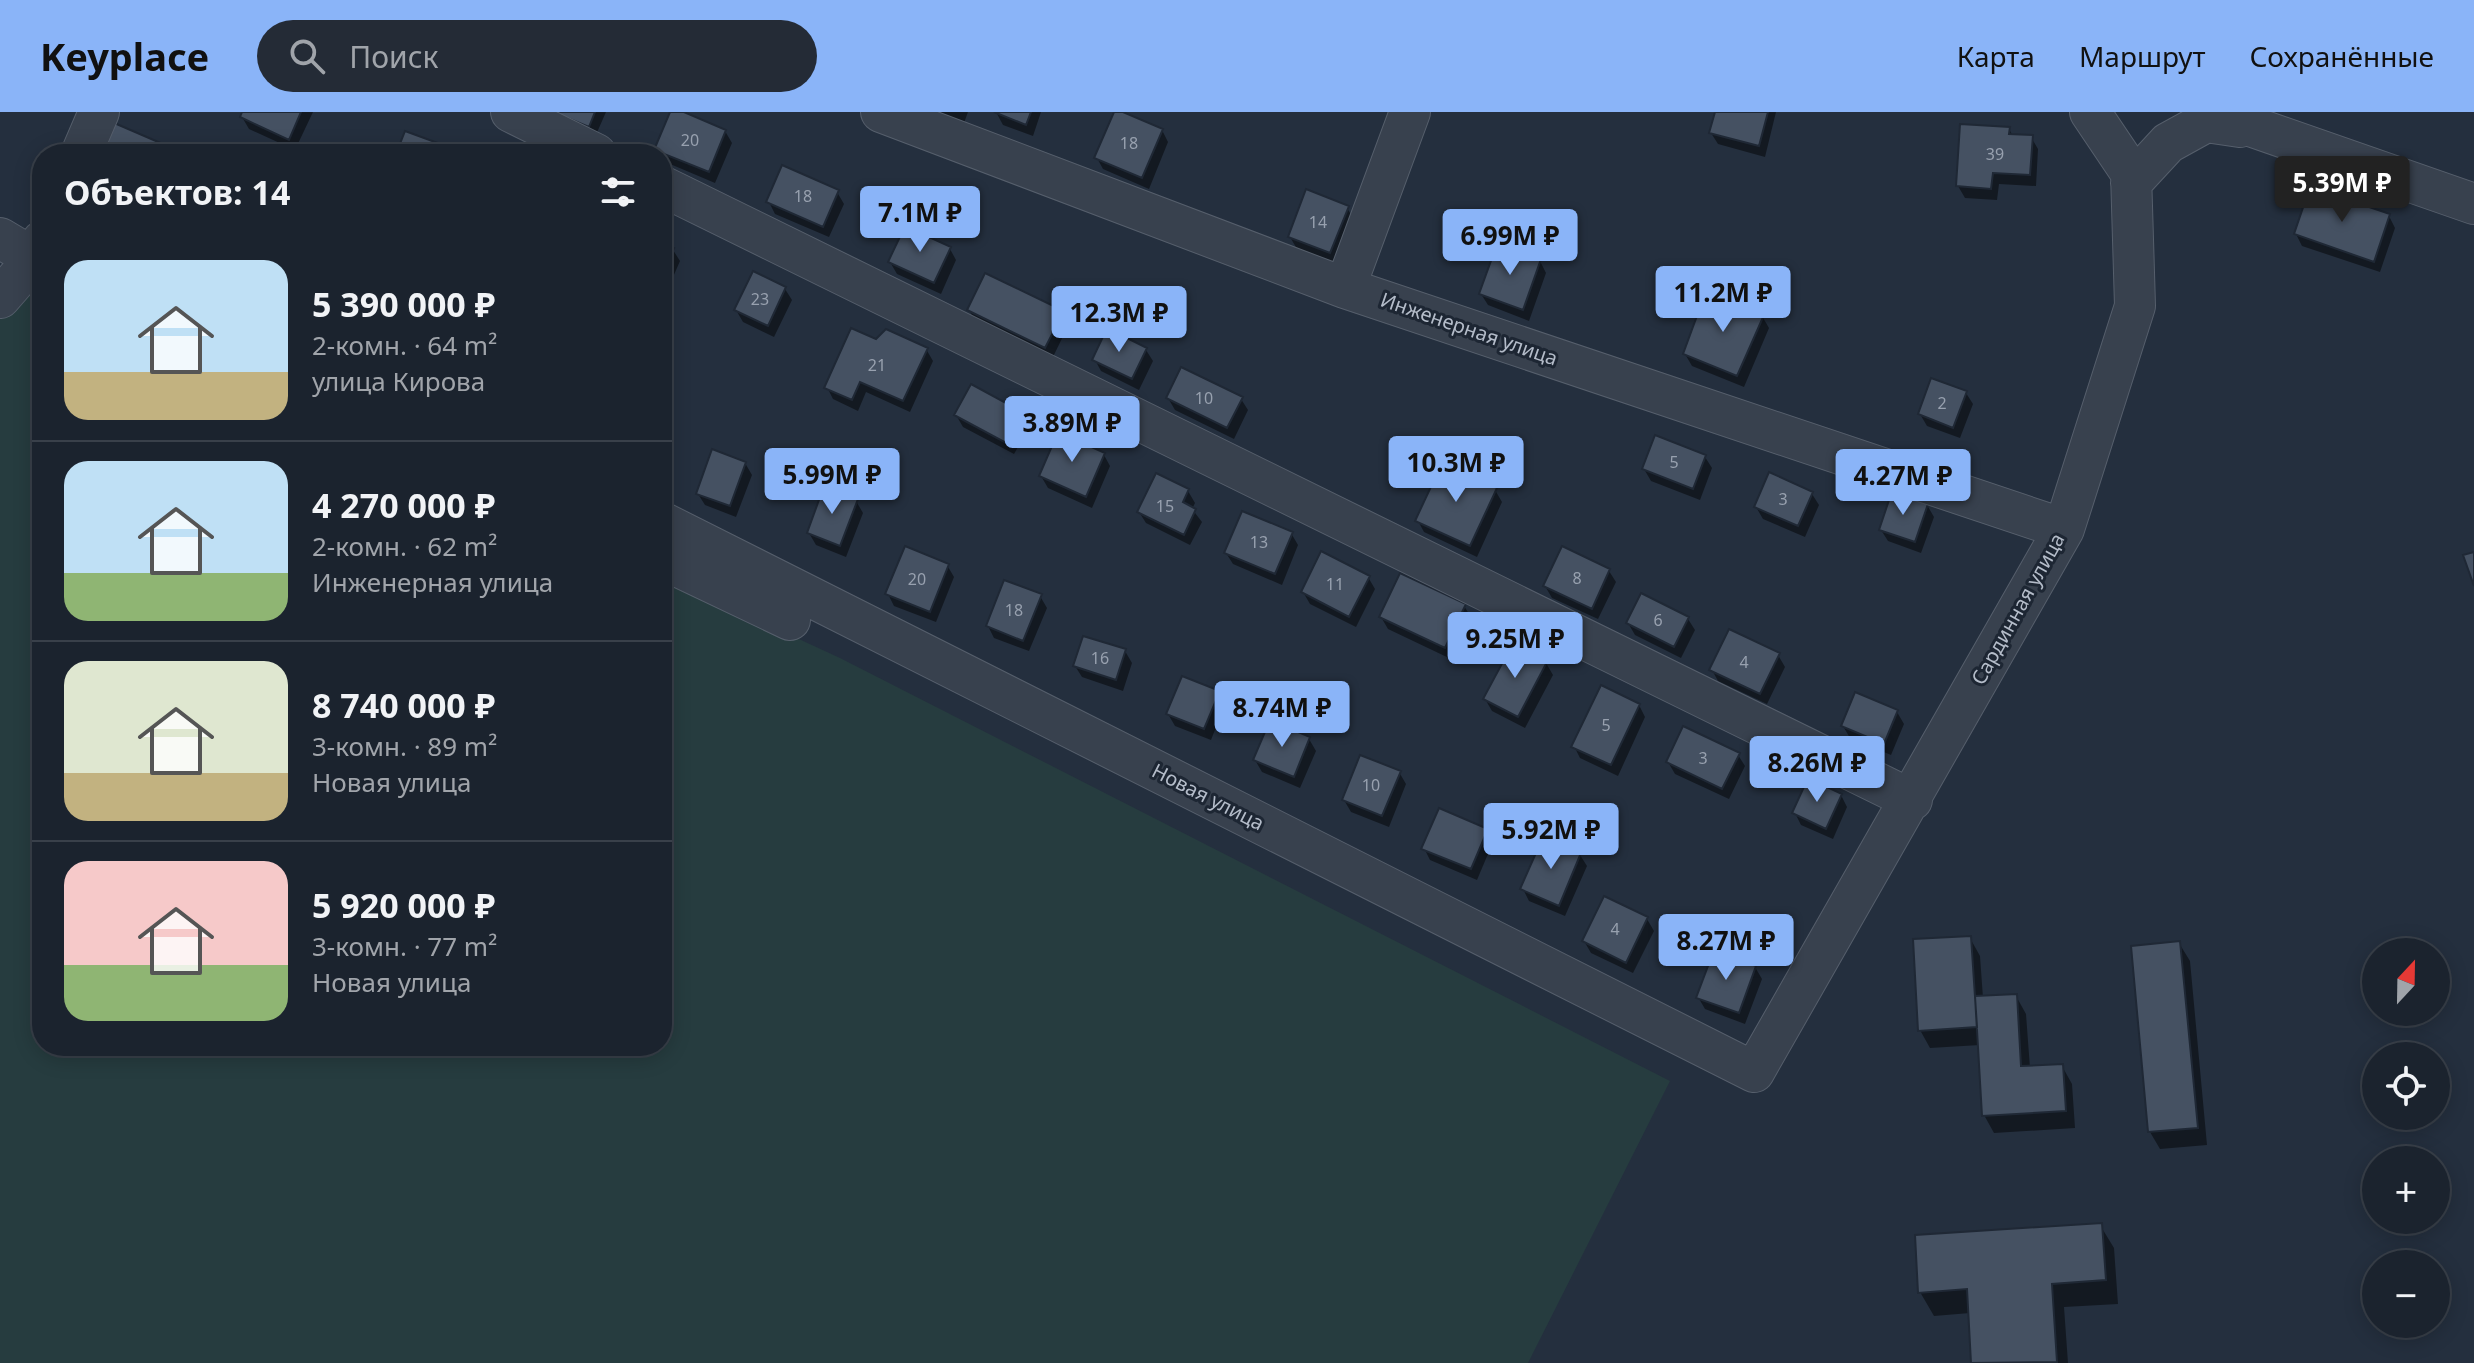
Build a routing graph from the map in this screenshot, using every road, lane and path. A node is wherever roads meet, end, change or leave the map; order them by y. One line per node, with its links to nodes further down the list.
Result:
1 (99, 112): 8 (street)
2 (511, 112): 9 (street)
3 (881, 112): 16 (street, Инженерная улица)
4 (1410, 112): 16 (street)
5 (2090, 112): 10 (street, Сардинная улица)
6 (2210, 112): 7 (street)
7 (2268, 122): 10 (street); 12 (street)
8 (85, 144)
9 (576, 144)
10 (2131, 183): 19 (street, Сардинная улица)
11 (672, 191): 22 (street)
12 (2474, 204)
13 (0, 238): 14 (street)
14 (32, 252)
15 (32, 263): 17 (street)
16 (1345, 288): 19 (street, Инженерная улица)
17 (0, 298)
18 (672, 527): 23 (street, Новая улица)
19 (2064, 529): 22 (street, Сардинная улица)
20 (672, 564): 21 (street)
21 (790, 620)
22 (1912, 800): 23 (street, Сардинная улица)
23 (1754, 1072)

